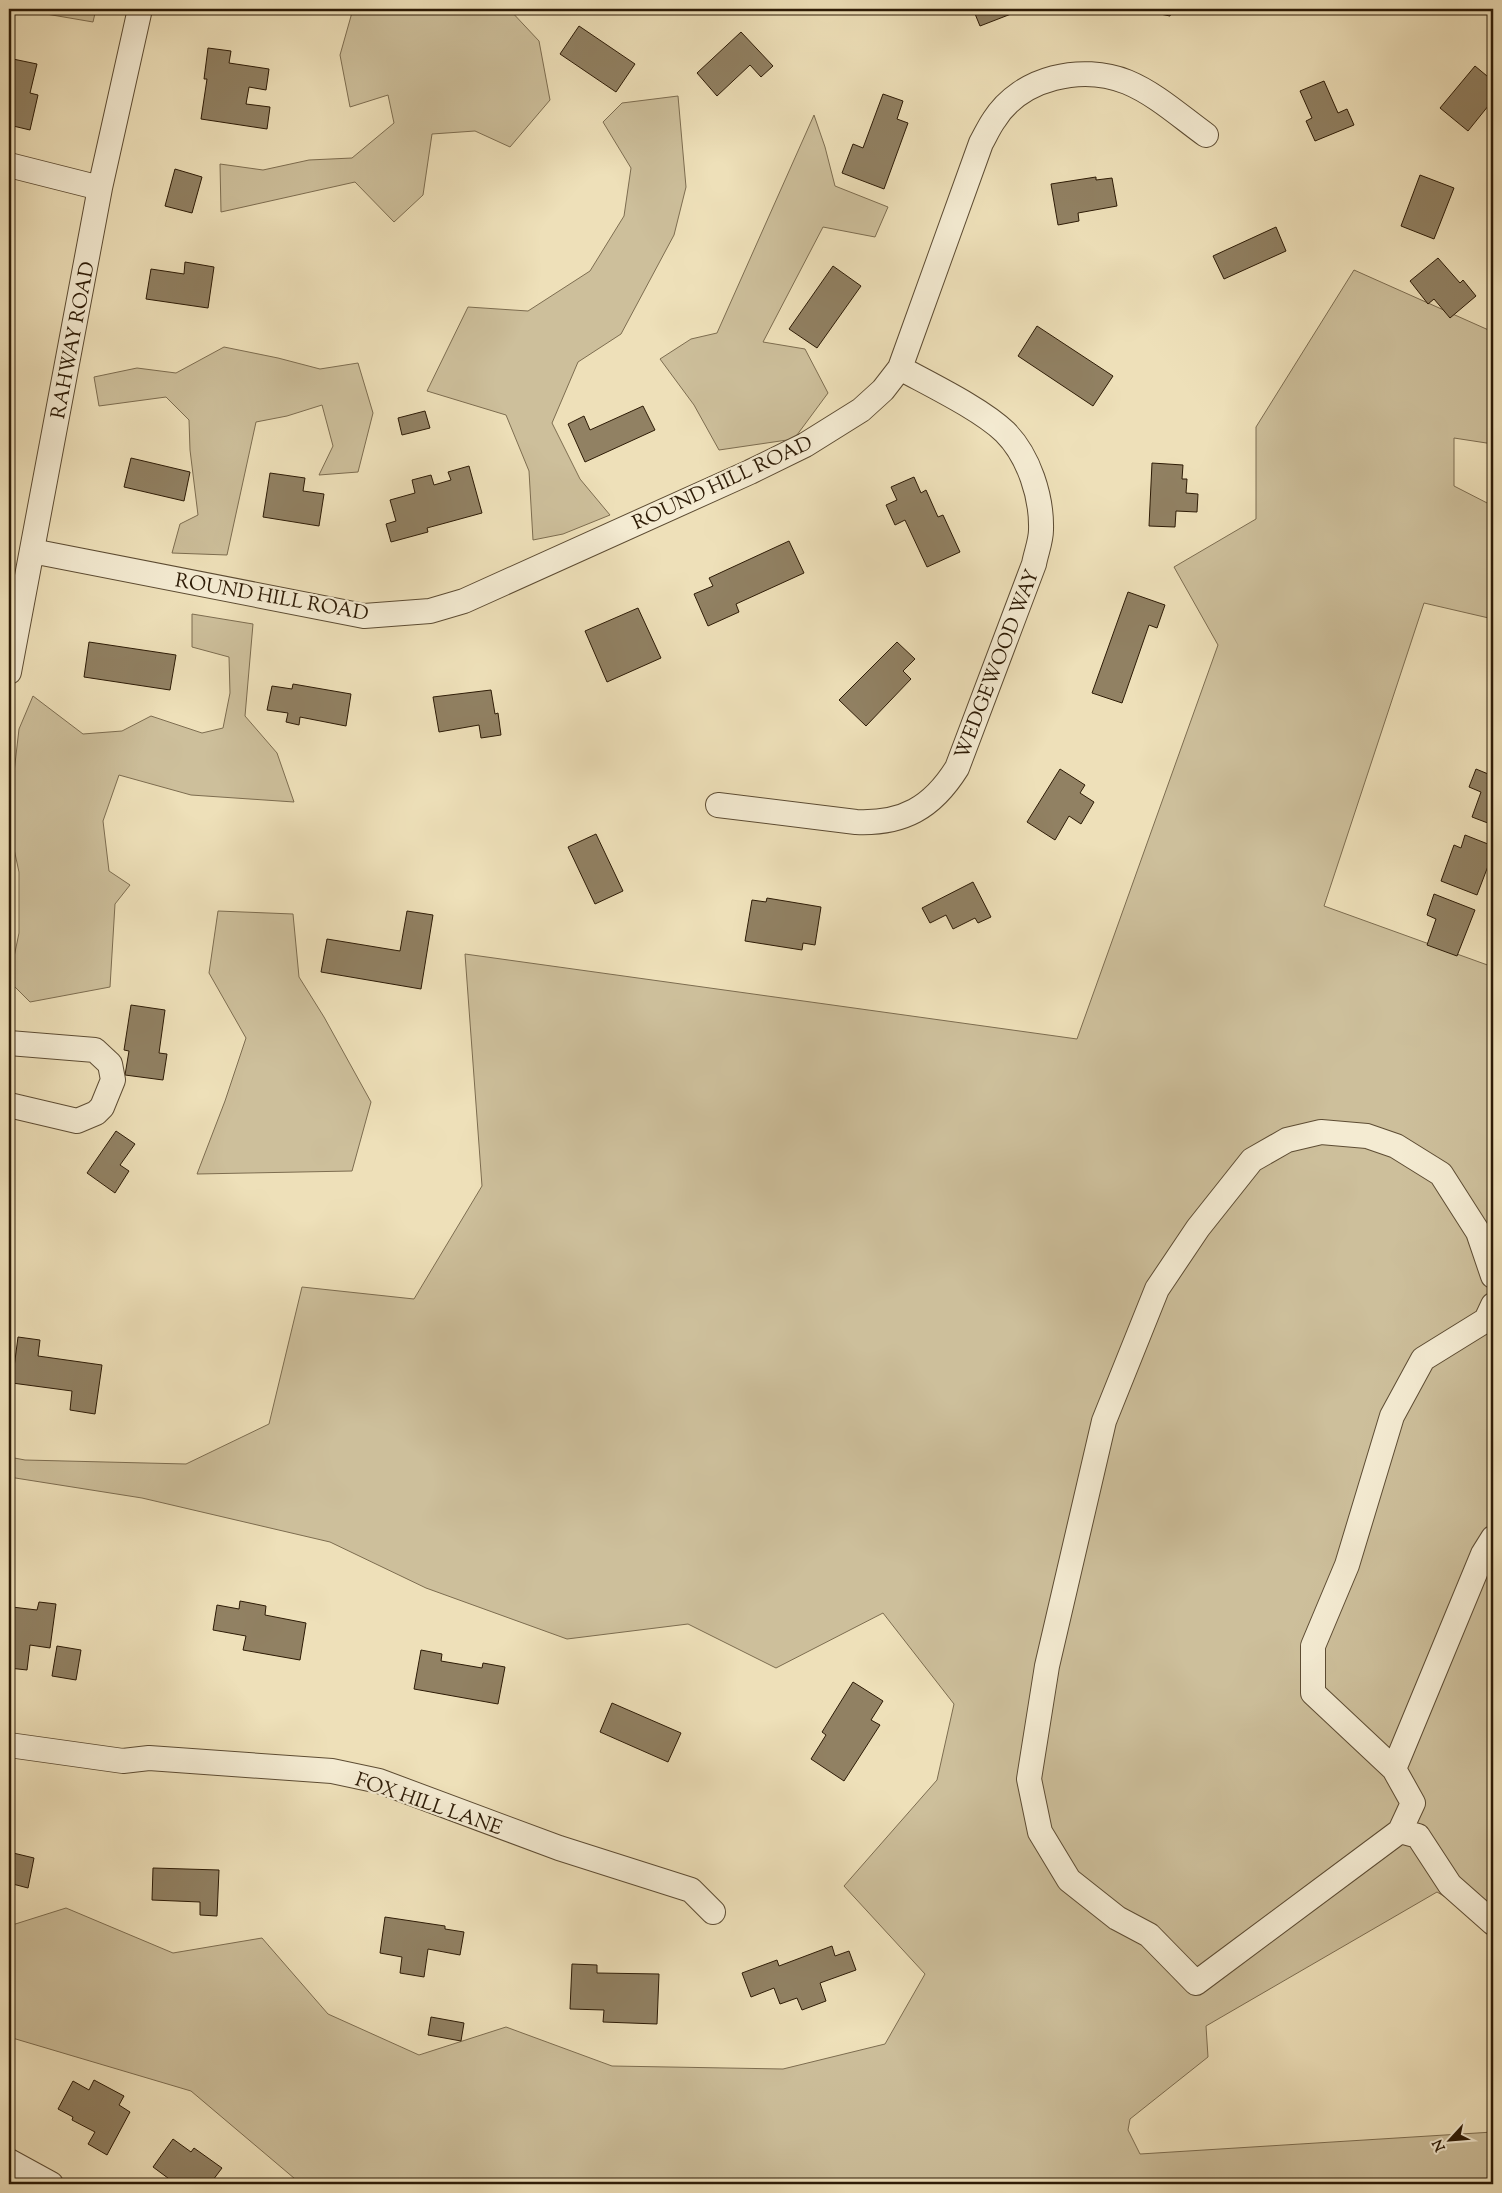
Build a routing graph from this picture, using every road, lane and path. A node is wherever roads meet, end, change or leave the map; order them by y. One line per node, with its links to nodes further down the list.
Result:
1 (140, 9): 4 (street, RAHWAY ROAD)
2 (1206, 135): 5 (street, ROUND HILL ROAD)
3 (9, 165): 4 (street)
4 (100, 188): 6 (street, RAHWAY ROAD)
5 (900, 368): 6 (street, ROUND HILL ROAD); 8 (street, WEDGEWOOD WAY)
6 (32, 551): 7 (street, RAHWAY ROAD)
7 (9, 672)
8 (718, 805)
9 (9, 1043): 10 (street)
10 (9, 1105)
11 (1493, 1276): 16 (street)
12 (1493, 1305): 15 (street)
13 (1493, 1538): 15 (street)
14 (9, 1745): 17 (street, FOX HILL LANE)
15 (1394, 1769): 16 (street)
16 (1400, 1830): 18 (street)
17 (713, 1912)
18 (1493, 1923)
19 (9, 2161): 20 (street)
20 (51, 2184)

